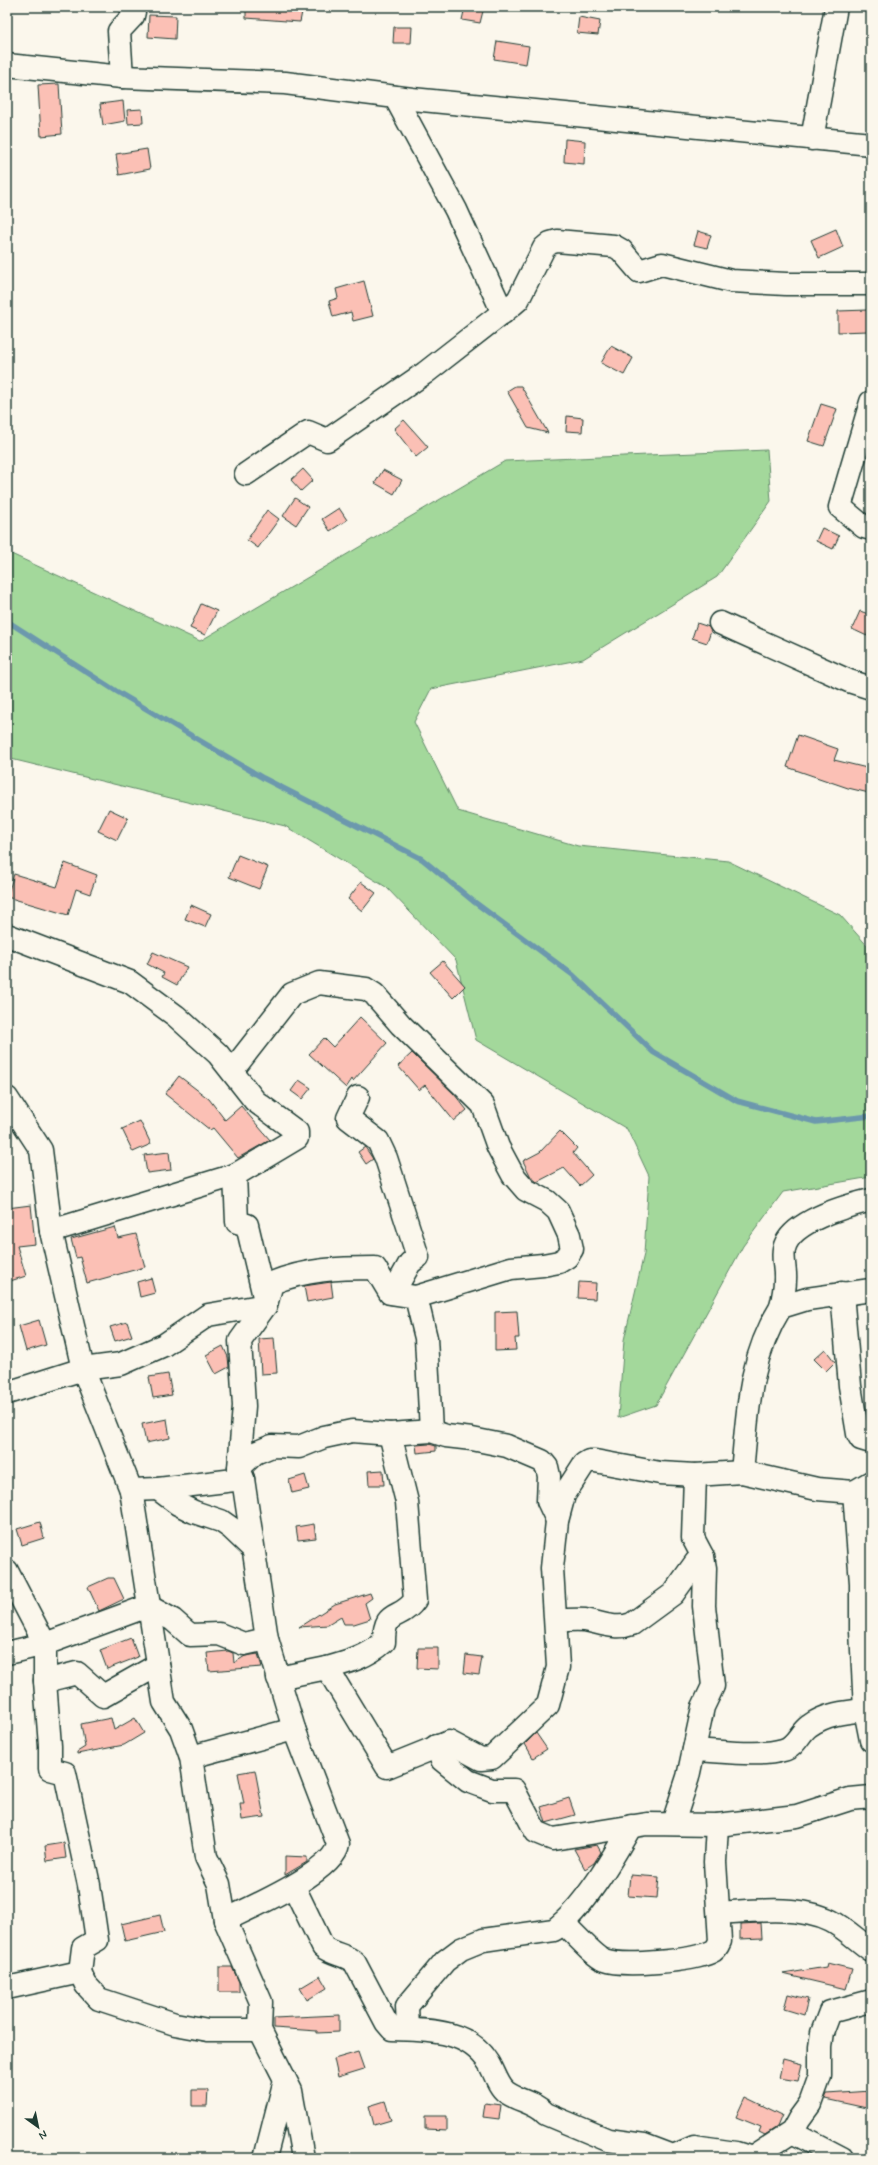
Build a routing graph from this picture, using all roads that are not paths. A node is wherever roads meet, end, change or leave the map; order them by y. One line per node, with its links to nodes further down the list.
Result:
1 (135, 7): 4 (street)
2 (836, 7): 6 (street)
3 (7, 65): 4 (street)
4 (122, 77): 5 (street)
5 (396, 97): 6 (street); 9 (street)
6 (812, 139): 7 (street)
7 (871, 144)
8 (871, 284): 9 (street)
9 (503, 313): 11 (street)
10 (871, 402): 12 (street)
11 (246, 474)
12 (871, 529)
13 (720, 623): 14 (street)
14 (871, 688)
15 (7, 935): 16 (street)
16 (232, 1071): 19 (street); 25 (street)
17 (358, 1097): 23 (street)
18 (7, 1098): 21 (street)
19 (235, 1176): 21 (street); 26 (street)
20 (871, 1200): 27 (street)
21 (51, 1231): 28 (street)
22 (871, 1290): 24 (street)
23 (393, 1293): 25 (street); 26 (street)
24 (842, 1293): 27 (street); 32 (street)
25 (416, 1297): 30 (street)
26 (266, 1305): 28 (street); 34 (street)
27 (782, 1307): 33 (street)
28 (83, 1369): 29 (street); 37 (street)
29 (7, 1393)
30 (431, 1431): 31 (street); 39 (street)
31 (390, 1434): 34 (street); 50 (street)
32 (871, 1442)
33 (742, 1472): 35 (street); 36 (street)
34 (241, 1473): 38 (street); 40 (street)
35 (695, 1475): 39 (street); 41 (street)
36 (863, 1487): 43 (street)
37 (131, 1490): 38 (street); 44 (street)
38 (158, 1490): 40 (street)
39 (557, 1521): 45 (street)
40 (252, 1548): 46 (street)
41 (703, 1557): 45 (street); 57 (street)
42 (7, 1571): 47 (street)
43 (866, 1584): 53 (street)
44 (148, 1606): 46 (street); 47 (street); 49 (street)
45 (556, 1621): 56 (street)
46 (266, 1639): 51 (street)
47 (45, 1644): 48 (street); 52 (street)
48 (7, 1653)
49 (158, 1665): 52 (street); 58 (street)
50 (327, 1668): 51 (street); 56 (street)
51 (278, 1678): 54 (street)
52 (45, 1682): 68 (street)
53 (865, 1710): 55 (street); 57 (street)
54 (294, 1729): 58 (street); 63 (street)
55 (871, 1740)
56 (436, 1746): 62 (street)
57 (694, 1750): 60 (street)
58 (191, 1757): 65 (street)
59 (871, 1797): 61 (street)
60 (673, 1823): 61 (street); 62 (street)
61 (717, 1825): 64 (street)
62 (631, 1826): 66 (street)
63 (294, 1887): 65 (street); 71 (street)
64 (719, 1913): 66 (street); 67 (street)
65 (225, 1920): 72 (street)
66 (563, 1923): 71 (street)
67 (871, 1950)
68 (80, 1972): 69 (street); 72 (street)
69 (7, 1988)
70 (871, 2002): 74 (street)
71 (408, 2029): 77 (street)
72 (260, 2030): 73 (street)
73 (285, 2080): 75 (street); 76 (street)
74 (792, 2132): 77 (street); 78 (street)
75 (265, 2158)
76 (303, 2158)
77 (752, 2158)
78 (842, 2158)

